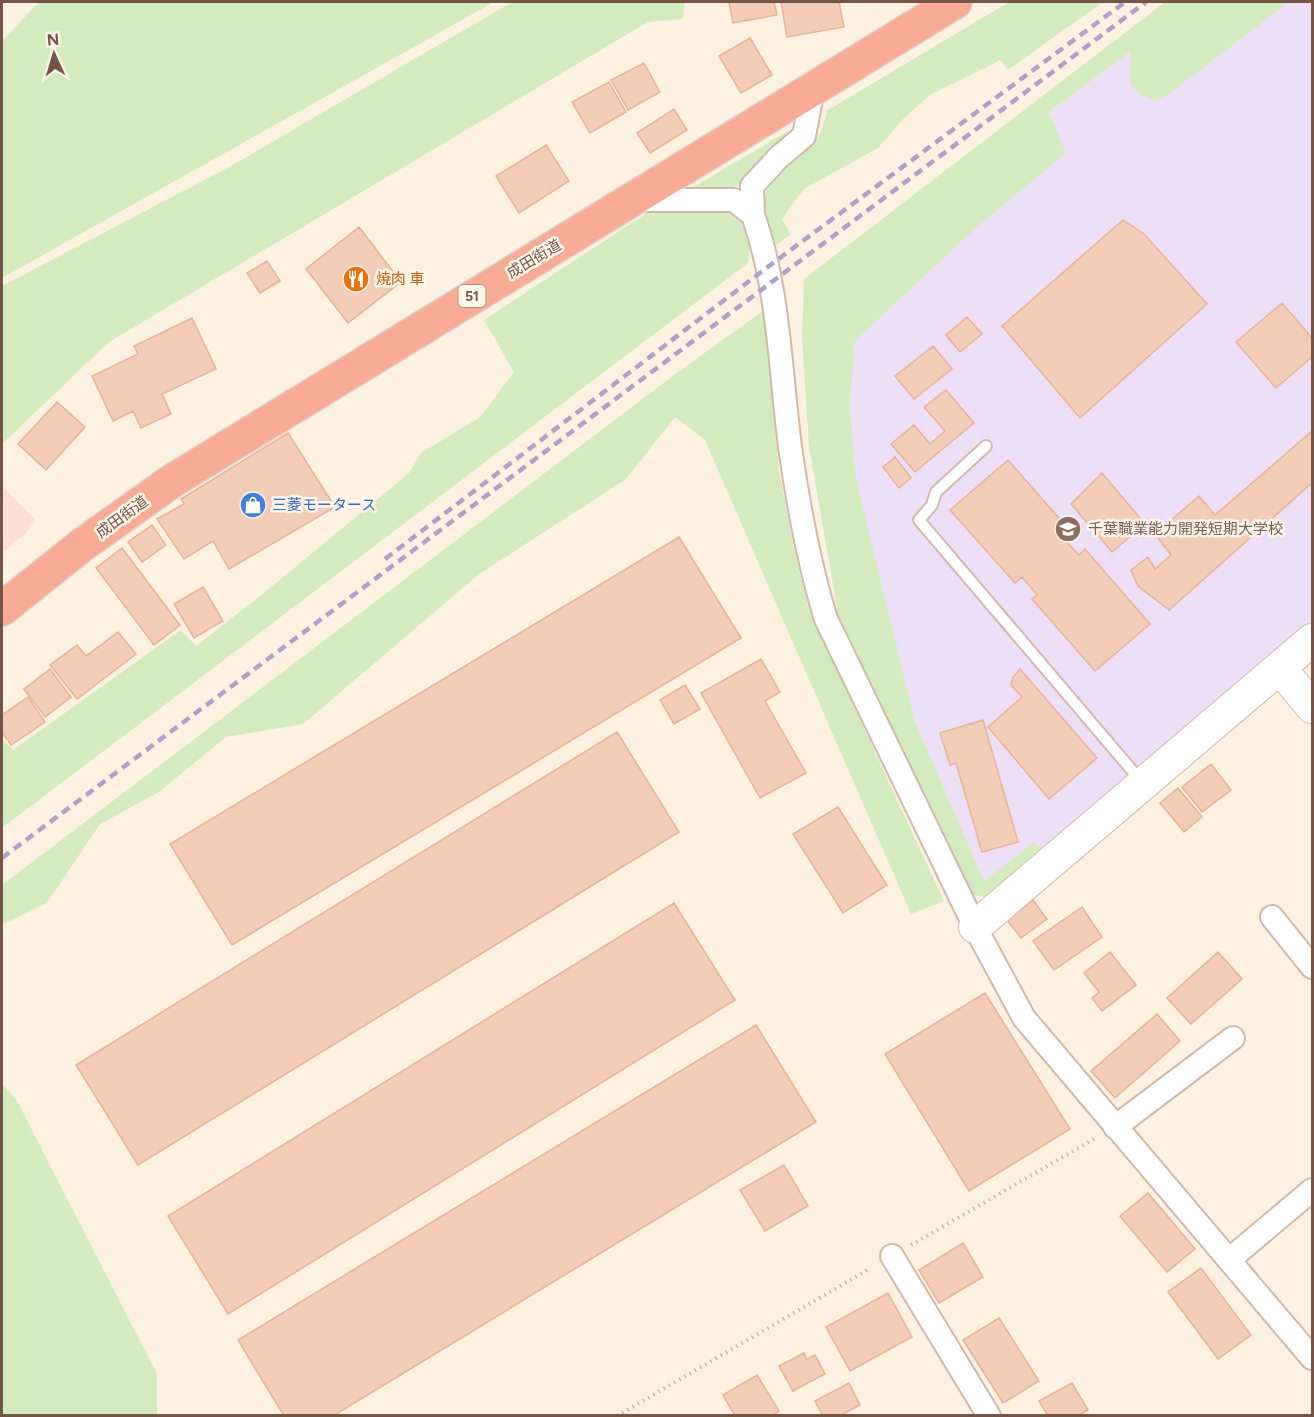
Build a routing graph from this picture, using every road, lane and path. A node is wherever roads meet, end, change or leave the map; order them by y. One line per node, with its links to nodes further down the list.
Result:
1 (955, 2): 2 (highway, 成田街道 / 51)
2 (813, 88): 3 (highway, 成田街道 / 51); 4 (street)
3 (633, 200): 4 (street); 6 (highway, 成田街道 / 51)
4 (753, 215): 12 (street)
5 (986, 446): 10 (lane)
6 (2, 609)
7 (1312, 640): 8 (street)
8 (1280, 668): 9 (street); 10 (street)
9 (1312, 706)
10 (1143, 784): 12 (street)
11 (1272, 917): 13 (street)
12 (975, 927): 15 (street)
13 (1312, 967)
14 (1233, 1038): 15 (street)
15 (1115, 1127): 17 (path); 18 (street)
16 (1312, 1190): 18 (street)
17 (892, 1256): 20 (path); 21 (street)
18 (1230, 1259): 19 (street)
19 (1312, 1358)
20 (617, 1416)
21 (989, 1416)

